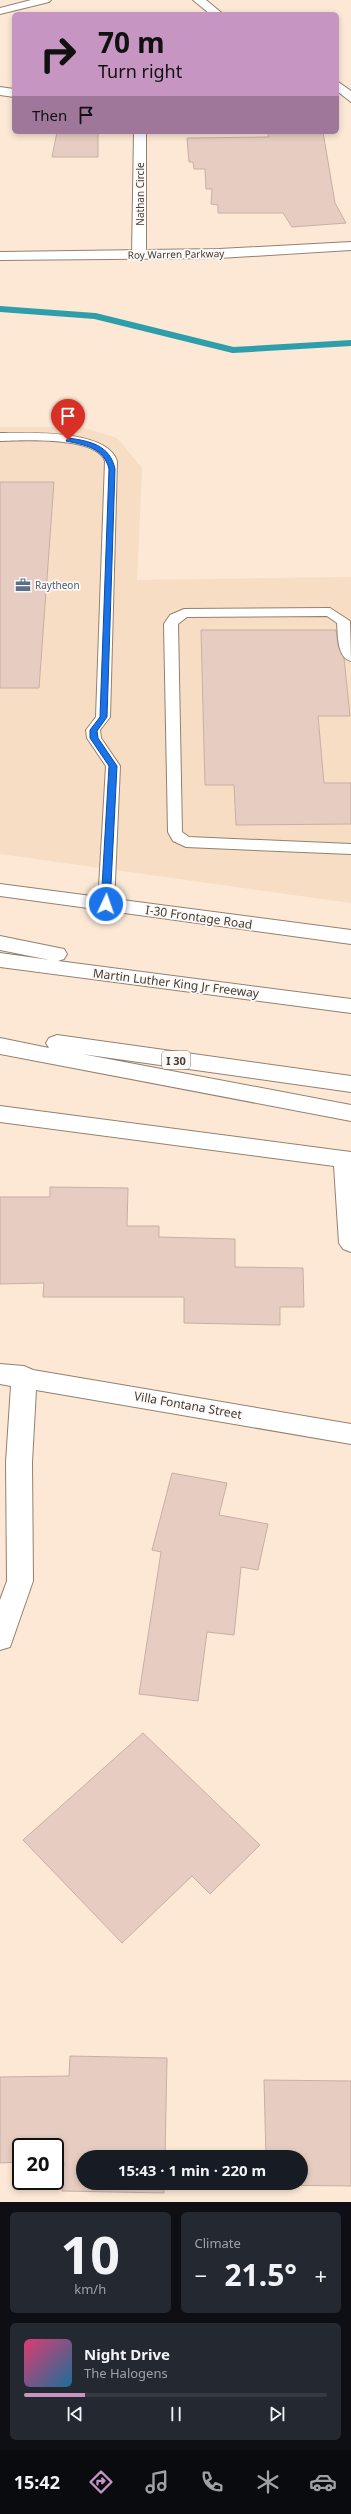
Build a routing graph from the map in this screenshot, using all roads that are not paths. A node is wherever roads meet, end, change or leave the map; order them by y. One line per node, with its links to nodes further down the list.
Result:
1 (45, 0): 3 (main road)
2 (199, 0): 4 (main road)
3 (0, 11)
4 (214, 12)
5 (339, 87): 8 (main road)
6 (0, 91): 7 (main road)
7 (12, 93)
8 (351, 98)
9 (140, 134): 12 (main road, Nathan Circle)
10 (351, 246): 12 (main road, Roy Warren Parkway)
11 (0, 256): 12 (main road, Roy Warren Parkway)
12 (139, 256)
13 (0, 437): 17 (lane)
14 (351, 657): 15 (lane)
15 (351, 849)
16 (0, 890): 17 (main road, I-30 Frontage Road)
17 (106, 904): 18 (main road, I-30 Frontage Road)
18 (351, 937)
19 (0, 943): 21 (main road)
20 (0, 960): 21 (main road, Martin Luther King Jr Freeway)
21 (284, 998): 22 (main road, Martin Luther King Jr Freeway)
22 (351, 1006)
23 (0, 1036): 25 (main road, I 30)
24 (0, 1046): 26 (main road)
25 (351, 1084)
26 (351, 1113)
27 (0, 1114): 28 (main road)
28 (348, 1159): 29 (main road)
29 (351, 1243)
30 (12, 1375): 31 (main road, Villa Fontana Street); 32 (main road, Villa Fontana Street)
31 (351, 1434)
32 (0, 1638)

